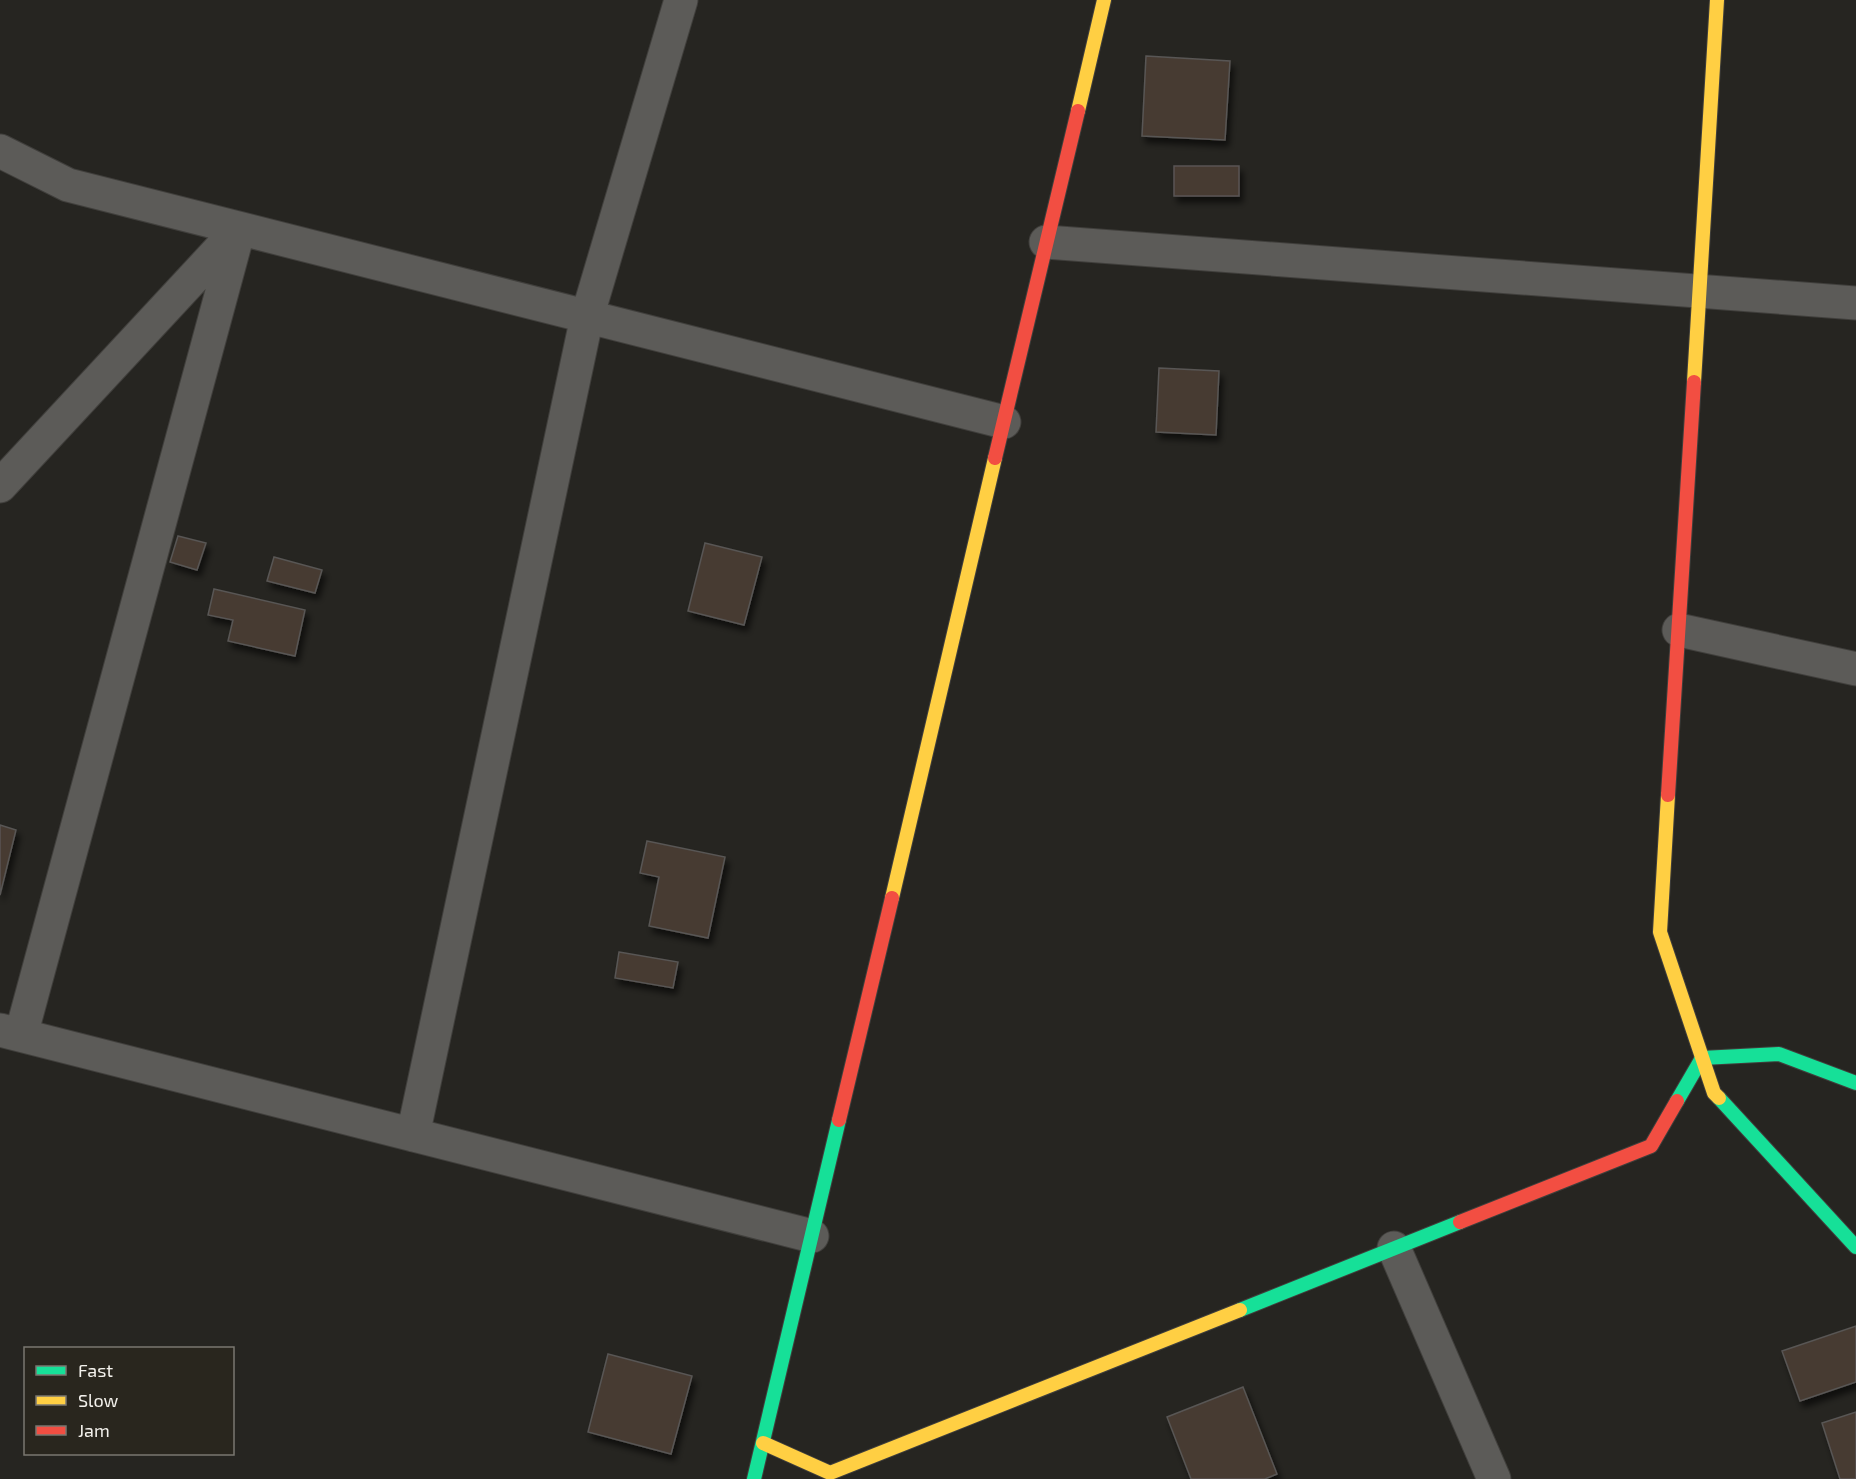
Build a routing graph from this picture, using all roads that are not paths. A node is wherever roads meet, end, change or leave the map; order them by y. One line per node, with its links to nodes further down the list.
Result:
1 (681, 0): 9 (street)
2 (1104, 0): 6 (street)
3 (1717, 0): 7 (street)
4 (0, 151): 5 (street)
5 (239, 229): 9 (street); 11 (street); 14 (street)
6 (1046, 242): 7 (street); 10 (street)
7 (1699, 291): 8 (street); 12 (street)
8 (1856, 303)
9 (587, 317): 10 (street); 17 (street)
10 (1004, 422): 18 (street)
11 (0, 486)
12 (1679, 630): 13 (street); 15 (street)
13 (1856, 669)
14 (11, 1033): 17 (street)
15 (1702, 1058): 16 (street); 19 (street); 20 (street)
16 (1856, 1083)
17 (413, 1135): 18 (street)
18 (812, 1236): 21 (street)
19 (1856, 1247)
20 (1394, 1248): 21 (street); 23 (street)
21 (763, 1443): 22 (street)
22 (754, 1479)
23 (1494, 1479)

